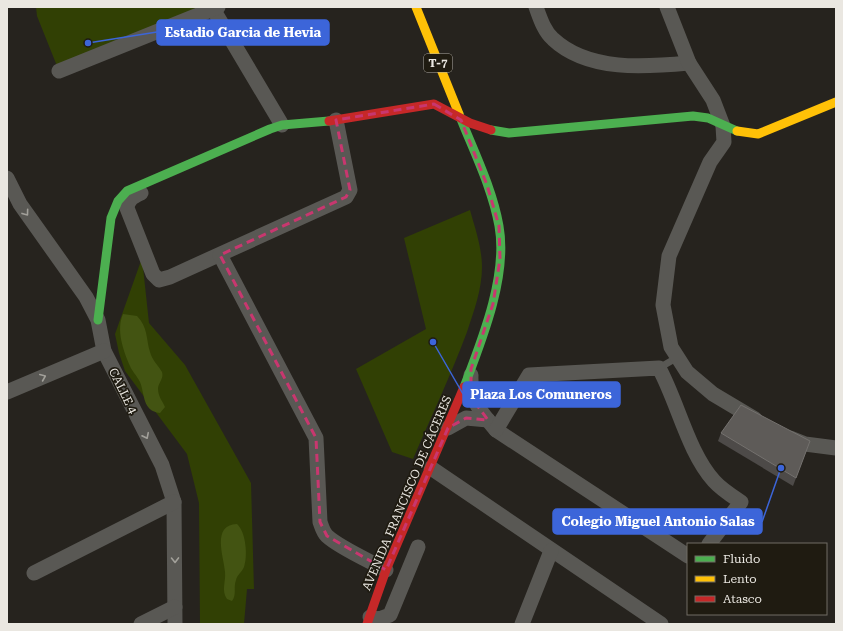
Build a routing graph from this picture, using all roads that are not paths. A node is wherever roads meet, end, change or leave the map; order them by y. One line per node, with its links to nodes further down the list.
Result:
1 (416, 7): 8 (street, AVENIDA FRANCISCO DE CÁCERES / T-7)
2 (536, 7): 5 (street)
3 (667, 7): 5 (street)
4 (215, 8): 6 (street); 9 (street)
5 (689, 63): 11 (street)
6 (59, 70)
7 (836, 102): 11 (street)
8 (461, 120): 10 (street); 11 (street); 18 (street, AVENIDA FRANCISCO DE CÁCERES / T-7)
9 (282, 125): 10 (street); 14 (street)
10 (337, 125): 13 (street); 13 (street)
11 (723, 126): 16 (street)
12 (7, 178): 14 (street, CALLE 4, one-way to 14)
13 (220, 255): 29 (street)
14 (98, 320): 15 (street, CALLE 4)
15 (104, 351): 19 (street, one-way to 15); 24 (street, CALLE 4, one-way to 24)
16 (678, 357): 17 (lane); 22 (street)
17 (659, 368): 20 (street); 25 (street)
18 (471, 369): 20 (street); 21 (street, AVENIDA FRANCISCO DE CÁCERES / T-7)
19 (7, 392)
20 (492, 425): 21 (street); 28 (street)
21 (448, 428): 23 (street, AVENIDA FRANCISCO DE CÁCERES / T-7)
22 (836, 448)
23 (431, 468): 27 (street); 29 (street, AVENIDA FRANCISCO DE CÁCERES / T-7)
24 (174, 502): 30 (street); 31 (street, CALLE 4, one-way to 31)
25 (710, 543)
26 (418, 547): 32 (street)
27 (551, 551): 35 (street); 36 (street)
28 (687, 555)
29 (386, 570): 32 (street, AVENIDA FRANCISCO DE CÁCERES / T-7)
30 (34, 573)
31 (175, 607): 33 (street); 34 (street, CALLE 4)
32 (368, 621)
33 (141, 624)
34 (175, 624)
35 (522, 624)
36 (661, 624)

